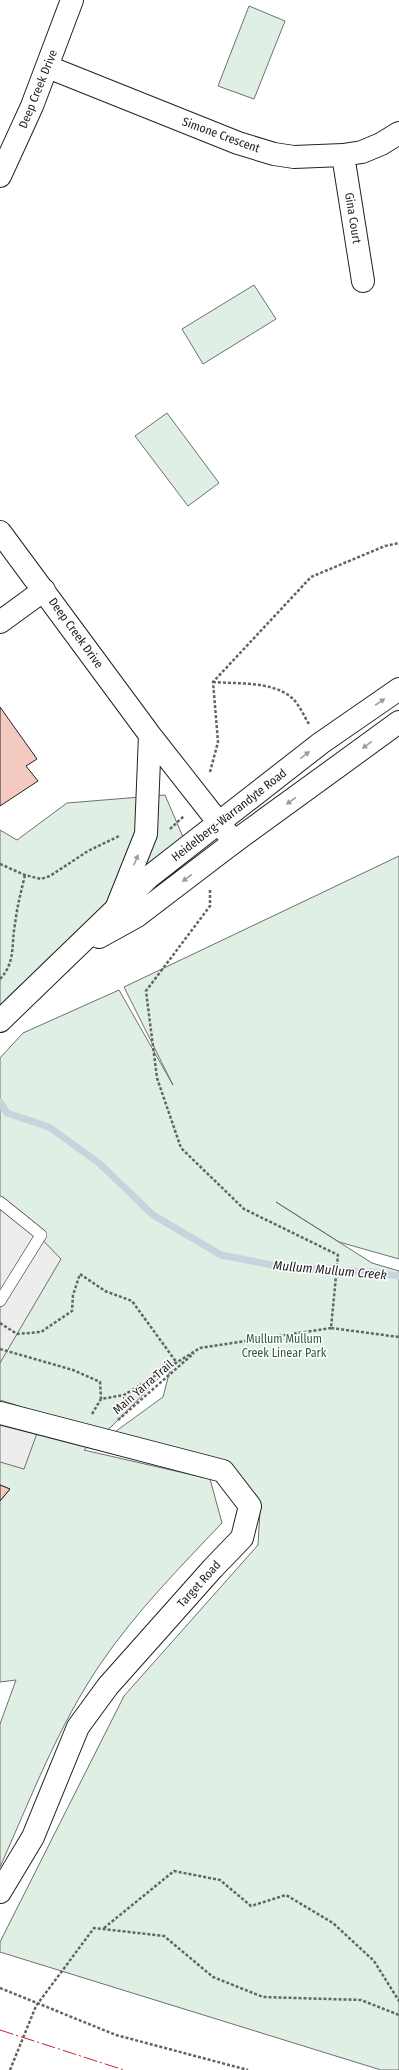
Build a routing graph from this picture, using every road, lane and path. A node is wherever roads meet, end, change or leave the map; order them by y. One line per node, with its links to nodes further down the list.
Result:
1 (72, 0): 2 (street, Deep Creek Drive)
2 (48, 67): 4 (street, Simone Crescent); 5 (street, Deep Creek Drive)
3 (399, 133): 4 (street, Simone Crescent)
4 (343, 155): 6 (street, Gina Court)
5 (0, 176)
6 (363, 281)
7 (0, 532): 9 (street, Deep Creek Drive)
8 (399, 543): 11 (path)
9 (44, 590): 10 (street); 14 (street, Deep Creek Drive)
10 (0, 622)
11 (213, 682): 15 (path); 16 (path)
12 (399, 689): 15 (street, Heidelberg-Warrandyte Road, one-way to 12)
13 (399, 722): 19 (street, Heidelberg-Warrandyte Road, one-way to 19)
14 (150, 735): 16 (street, Deep Creek Drive); 18 (street)
15 (321, 742): 17 (street, Heidelberg-Warrandyte Road, one-way to 15)
16 (202, 801): 17 (street, Deep Creek Drive); 18 (path)
17 (219, 822): 19 (street, Deep Creek Drive); 23 (street, Heidelberg-Warrandyte Road)
18 (153, 836): 22 (path); 23 (street, one-way to 18)
19 (234, 842): 21 (street, Heidelberg-Warrandyte Road)
20 (0, 864): 22 (path)
21 (196, 871): 24 (street, Heidelberg-Warrandyte Road, one-way to 24); 30 (path)
22 (26, 875): 25 (path)
23 (116, 910): 24 (street, Heidelberg-Warrandyte Road)
24 (70, 952): 26 (street, Heidelberg-Warrandyte Road)
25 (0, 979)
26 (4, 1017)
27 (0, 1202): 28 (lane)
28 (0, 1301)
29 (0, 1323): 34 (path)
30 (331, 1328): 31 (path); 32 (path)
31 (399, 1337)
32 (200, 1348): 34 (path); 36 (path, Main Yarra Trail)
33 (0, 1349): 34 (path)
34 (177, 1363)
35 (0, 1413): 37 (street, Target Road)
36 (118, 1421)
37 (0, 1892)
38 (104, 1928): 40 (path); 41 (path); 42 (path)
39 (0, 1988): 41 (path)
40 (399, 2001)
41 (38, 2004): 43 (path); 44 (path)
42 (399, 2015)
43 (10, 2070)
44 (248, 2070)

